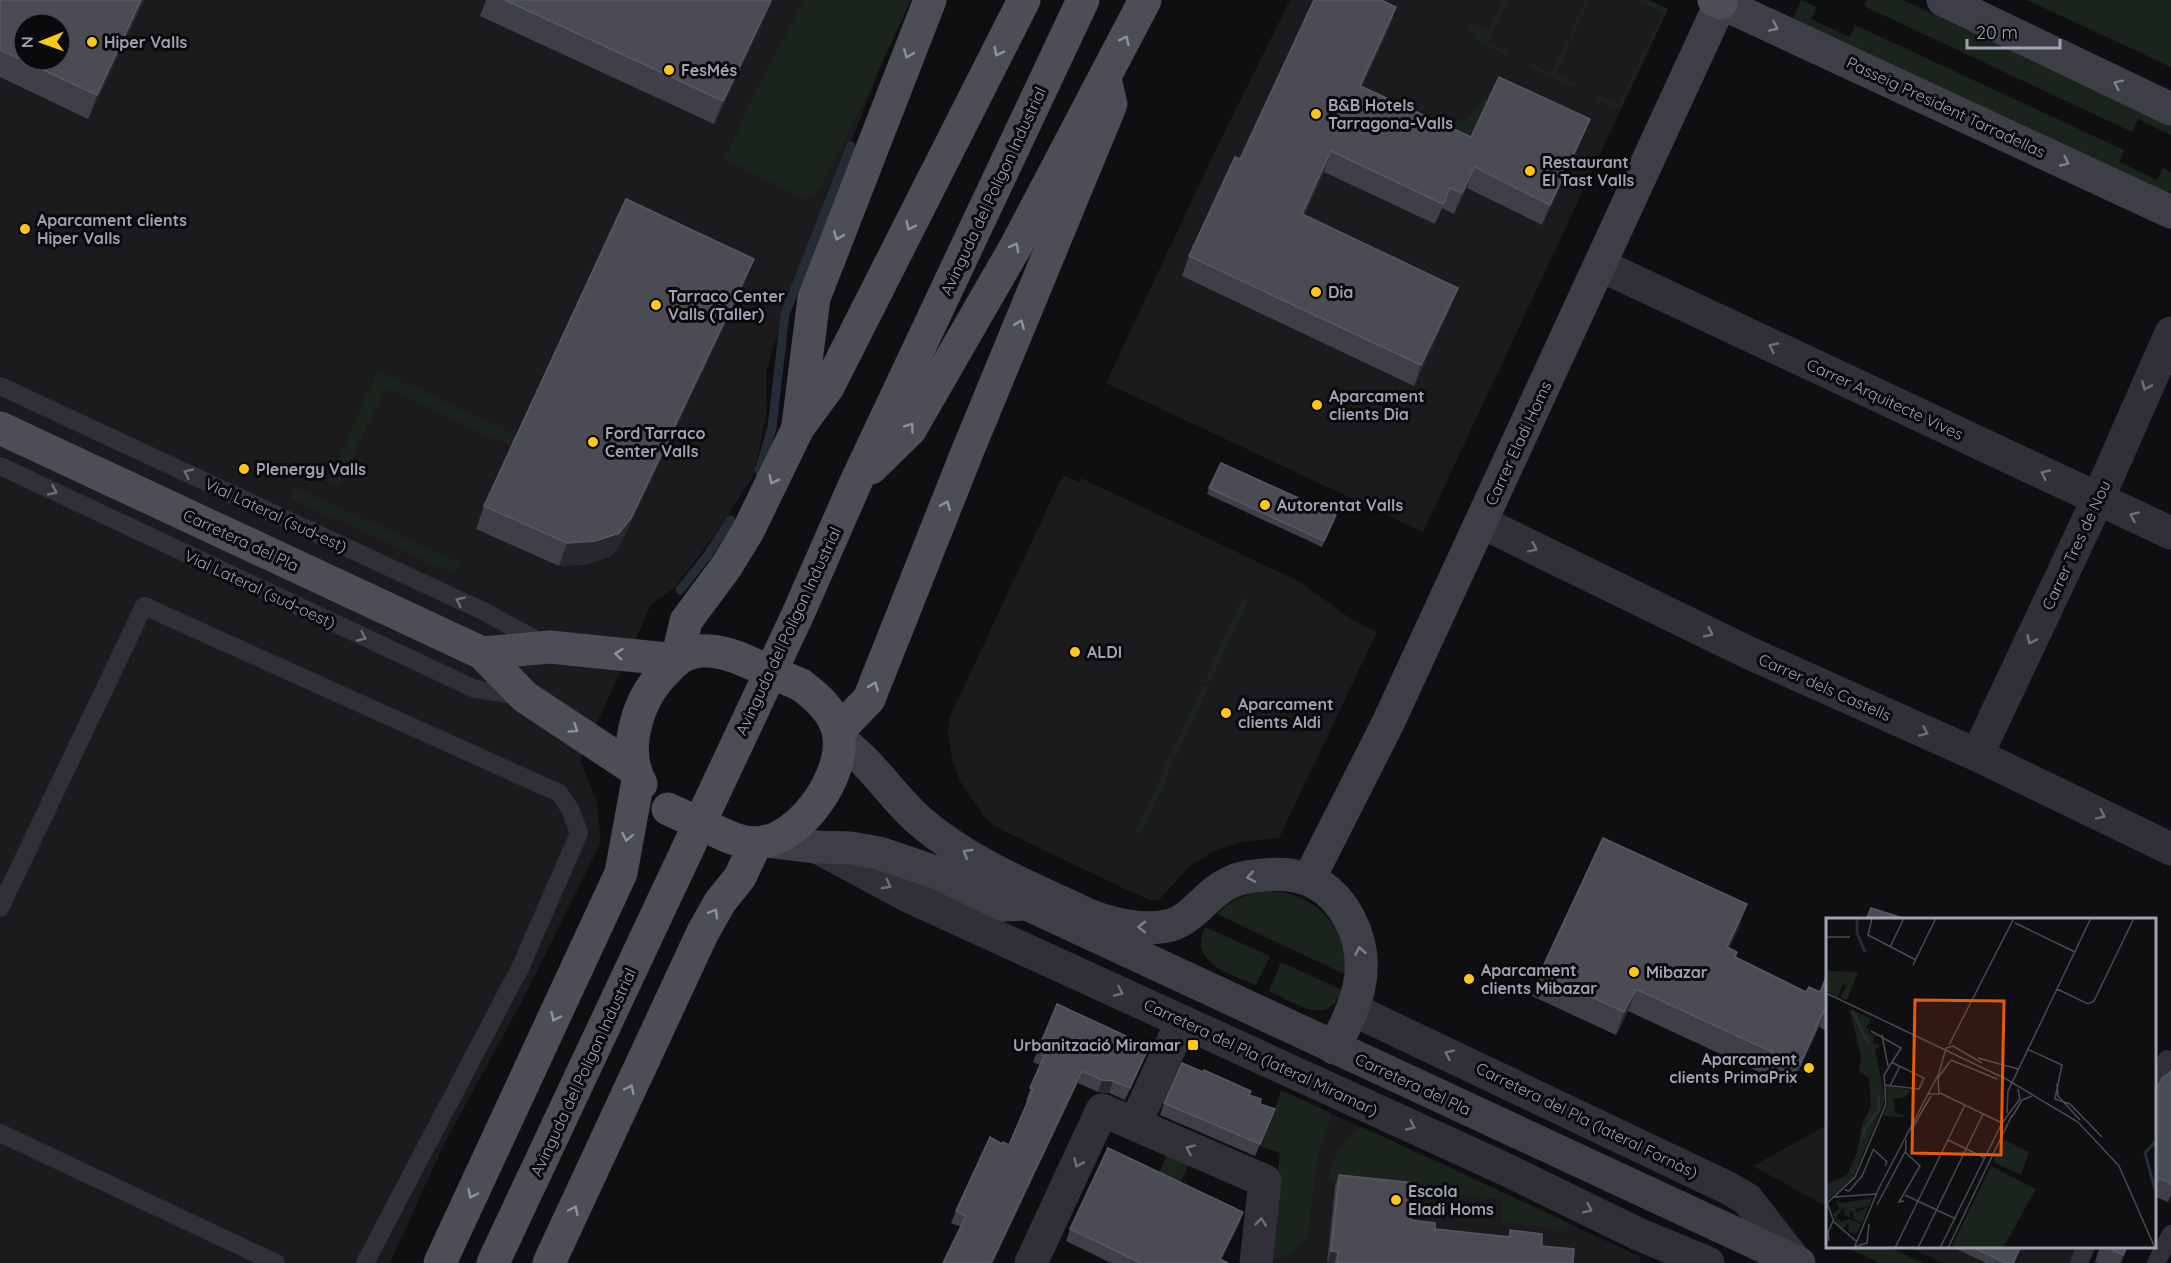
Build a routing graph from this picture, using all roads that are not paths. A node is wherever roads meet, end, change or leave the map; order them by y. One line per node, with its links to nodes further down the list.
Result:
1 (930, 0): 14 (main road, one-way to 14)
2 (1024, 0): 14 (main road, one-way to 14)
3 (1083, 0): 16 (main road, Avinguda del Polígon Industrial)
4 (1145, 0): 7 (main road, one-way to 4)
5 (1943, 0): 8 (main road, one-way to 5)
6 (1719, 1): 9 (main road, Passeig President Tarradellas, one-way to 9); 10 (main road, Carrer Eladi Homs)
7 (1104, 79): 16 (main road, one-way to 7); 24 (main road, one-way to 7)
8 (2171, 109)
9 (2171, 212)
10 (1600, 265): 17 (street, Carrer Arquitecte Vives, one-way to 10); 18 (main road, Carrer Eladi Homs)
11 (2171, 333): 17 (street, Carrer Tres de Nou, one-way to 17)
12 (0, 386): 20 (lane, Vial Lateral (sud-est), one-way to 12)
13 (0, 428): 21 (main road, Carretera del Pla)
14 (798, 428): 22 (main road, one-way to 22)
15 (0, 466): 23 (lane, Vial Lateral (sud-oest), one-way to 23)
16 (855, 484): 47 (main road, Avinguda del Polígon Industrial)
17 (2098, 499): 19 (street, Carrer Arquitecte Vives, one-way to 17); 25 (street, Carrer Tres de Nou, one-way to 25)
18 (1481, 522): 25 (street, Carrer dels Castells, one-way to 25); 30 (main road, Carrer Eladi Homs)
19 (2171, 533)
20 (550, 647): 21 (main road); 22 (main road, one-way to 20)
21 (482, 653): 23 (main road)
22 (677, 660): 24 (main road, bridge); 26 (main road)
23 (525, 697): 26 (main road, one-way to 26)
24 (838, 735): 27 (main road); 31 (main road, one-way to 24)
25 (1977, 755): 29 (street, Carrer dels Castells, one-way to 29)
26 (636, 774): 27 (main road, bridge); 46 (main road, one-way to 46)
27 (751, 840): 28 (main road); 48 (main road, one-way to 27)
28 (817, 847): 31 (main road); 34 (street, Carretera del Pla (lateral Miramar), one-way to 34)
29 (2171, 849)
30 (1309, 879): 31 (main road, one-way to 31); 33 (main road, one-way to 30)
31 (1023, 893): 35 (main road, Carretera del Pla)
32 (0, 908): 45 (lane)
33 (1353, 1010): 35 (main road); 43 (street, Carretera del Pla (lateral Fornàs), one-way to 33)
34 (1182, 1021): 38 (street); 50 (street, Carretera del Pla (lateral Miramar), one-way to 50)
35 (1334, 1048): 43 (main road, Carretera del Pla)
36 (2171, 1060): 37 (lane)
37 (2156, 1080)
38 (1135, 1124): 42 (street, one-way to 42); 49 (street, one-way to 38)
39 (0, 1133): 44 (lane)
40 (2171, 1234): 52 (lane)
41 (2085, 1248): 51 (lane)
42 (1043, 1249)
43 (1797, 1262)
44 (276, 1263)
45 (365, 1263)
46 (440, 1263)
47 (494, 1263)
48 (549, 1263)
49 (1256, 1263)
50 (1708, 1263)
51 (2079, 1263)
52 (2157, 1263)

